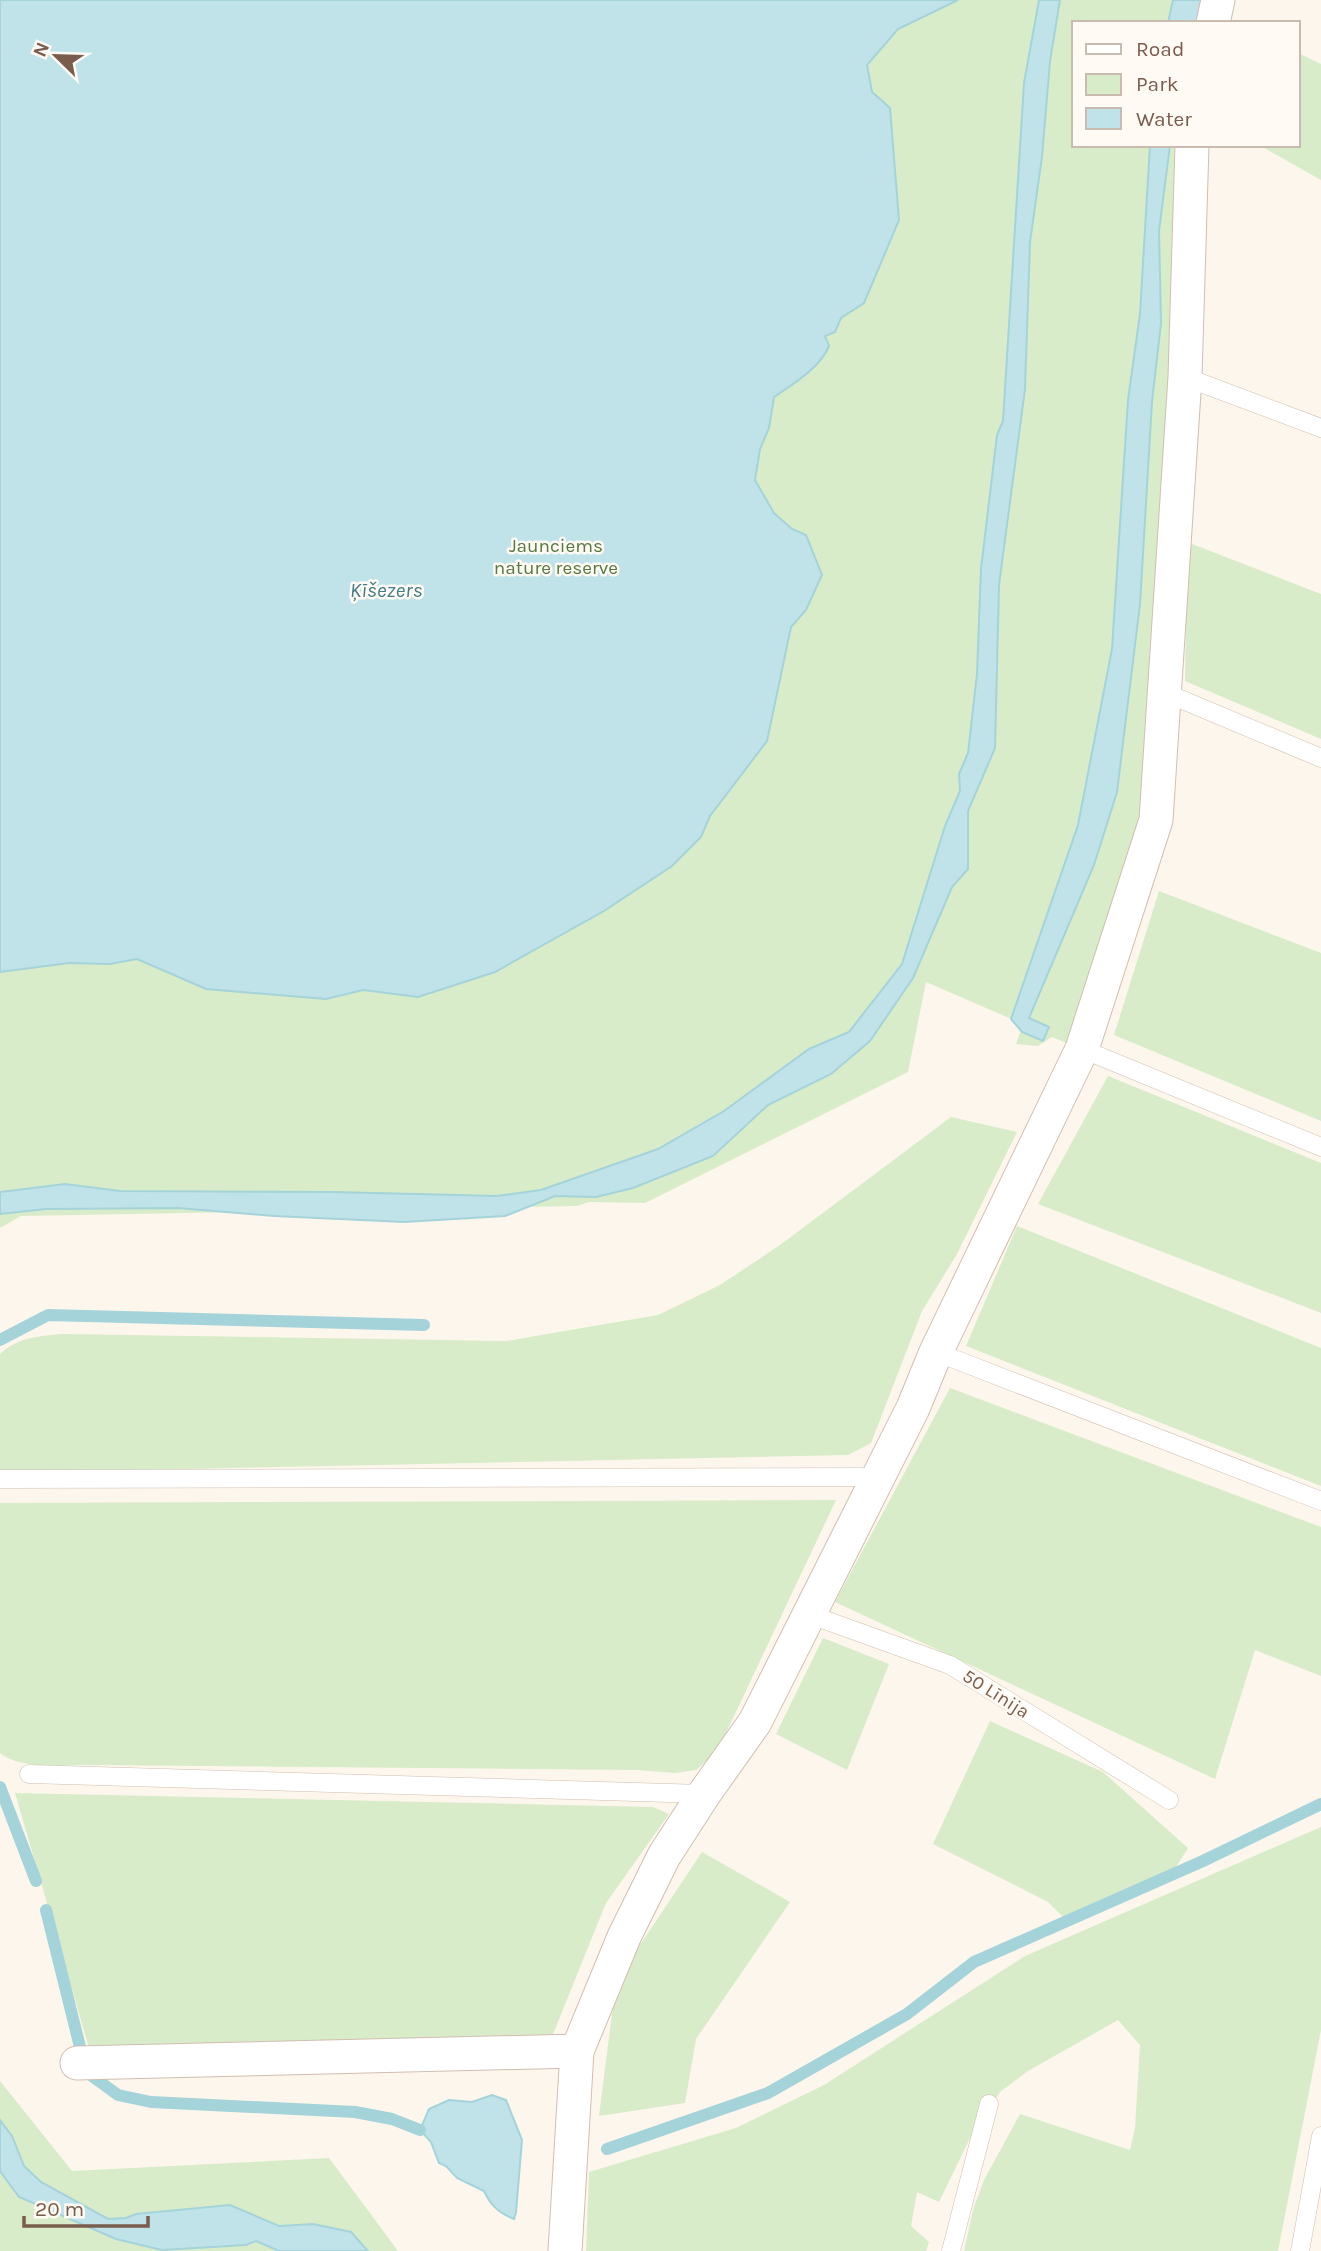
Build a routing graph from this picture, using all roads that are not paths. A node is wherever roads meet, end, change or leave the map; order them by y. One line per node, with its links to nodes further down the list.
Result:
1 (1218, 0): 2 (street)
2 (1213, 21)
3 (1192, 147): 4 (street)
4 (1185, 377): 5 (lane); 6 (street)
5 (1321, 428)
6 (1166, 693): 7 (lane); 8 (street)
7 (1321, 758)
8 (1082, 1049): 9 (lane); 10 (street)
9 (1321, 1147)
10 (936, 1352): 11 (street); 13 (lane)
11 (880, 1477): 12 (lane); 14 (street)
12 (0, 1479)
13 (1321, 1501)
14 (811, 1615): 16 (street); 17 (lane, 50 Līnija)
15 (29, 1774): 16 (lane)
16 (704, 1794): 18 (street)
17 (1169, 1800)
18 (577, 2051): 19 (street); 22 (street)
19 (77, 2063)
20 (989, 2104): 23 (lane)
21 (1321, 2137): 24 (lane)
22 (565, 2251)
23 (951, 2251)
24 (1300, 2251)

